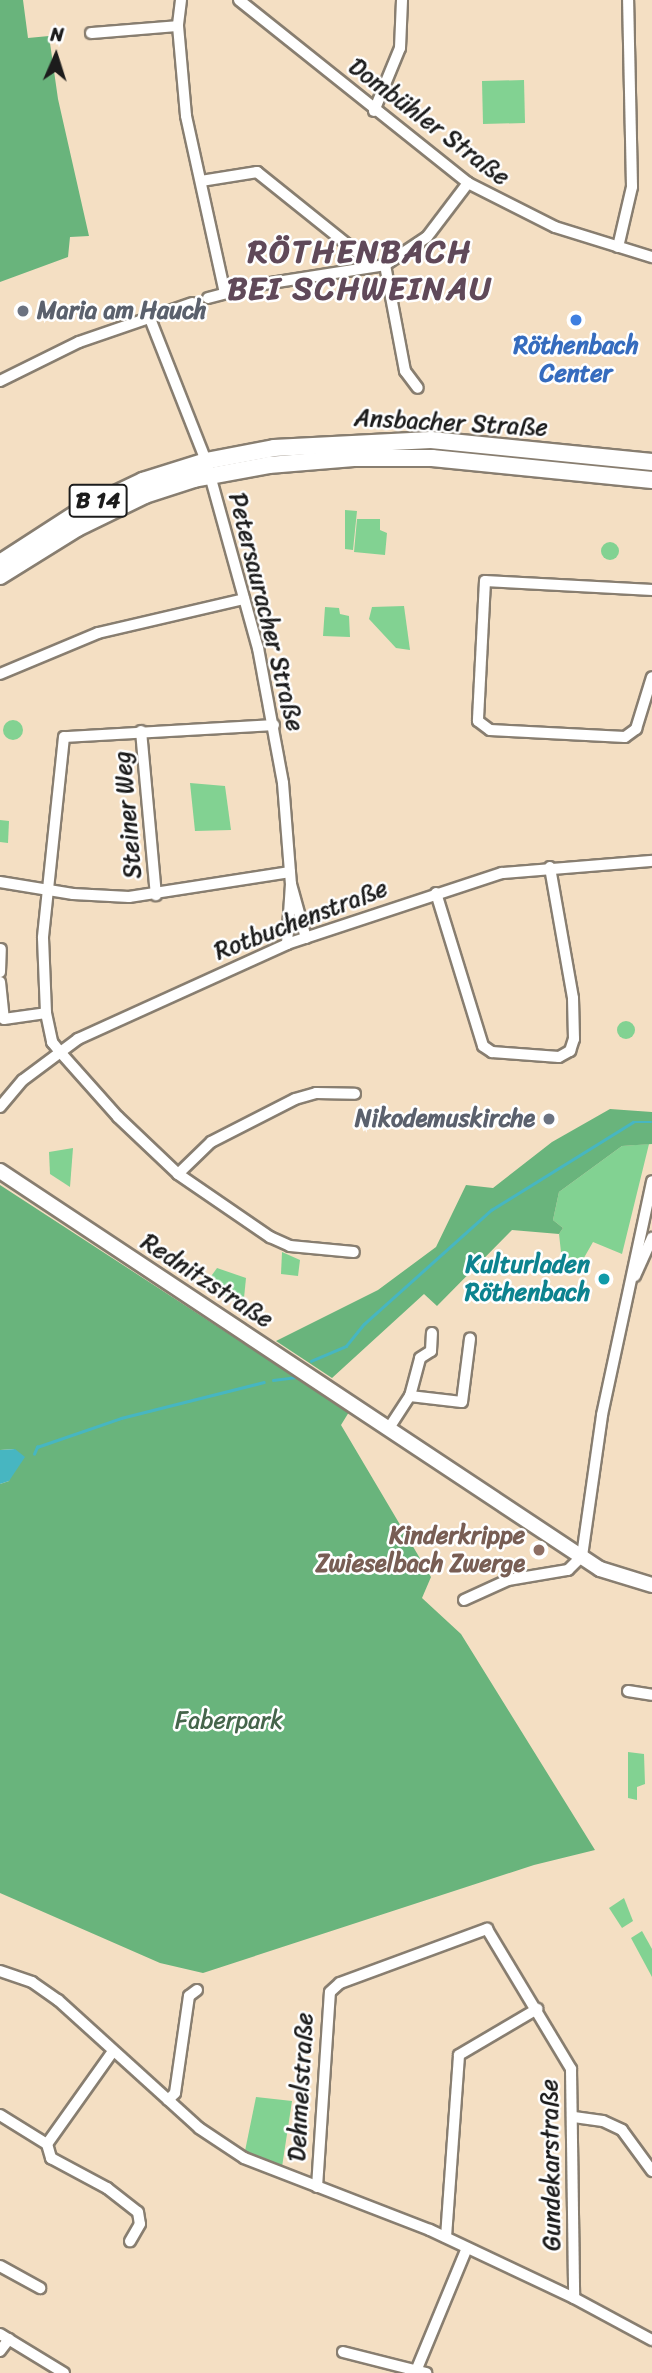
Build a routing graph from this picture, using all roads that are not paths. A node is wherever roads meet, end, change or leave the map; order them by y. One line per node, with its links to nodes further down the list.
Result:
1 (181, 0): 5 (street)
2 (239, 0): 7 (street, Dombühler Straße)
3 (402, 0): 7 (street)
4 (628, 0): 10 (street)
5 (178, 26): 6 (street); 8 (street)
6 (91, 33)
7 (374, 111): 9 (street, Dombühler Straße)
8 (201, 181): 13 (street); 14 (street)
9 (468, 183): 10 (street, Dombühler Straße); 12 (street)
10 (618, 247): 11 (street, Dombühler Straße)
11 (652, 257)
12 (385, 265): 13 (street); 19 (street)
13 (365, 268): 14 (street)
14 (225, 293): 15 (street)
15 (208, 298)
16 (192, 303): 17 (street)
17 (149, 316): 18 (street); 21 (street, Petersauracher Straße)
18 (0, 381)
19 (418, 388)
20 (652, 462): 21 (main road, Ansbacher Straße / B 14)
21 (208, 468): 22 (main road, Ansbacher Straße / B 14); 23 (main road, Ansbacher Straße / B 14); 24 (main road, Ansbacher Straße / B 14); 26 (street, Petersauracher Straße)
22 (652, 480)
23 (0, 563)
24 (0, 576)
25 (652, 590): 28 (street)
26 (244, 599): 27 (street); 29 (street, Petersauracher Straße)
27 (0, 674)
28 (652, 677)
29 (274, 725): 30 (street); 33 (street, Petersauracher Straße)
30 (141, 731): 36 (street); 38 (street, Steiner Weg)
31 (652, 861): 32 (street, Rotbuchenstraße)
32 (550, 867): 37 (street, Rotbuchenstraße); 37 (street)
33 (290, 872): 35 (street, Petersauracher Straße); 38 (street, Steiner Weg)
34 (0, 882): 36 (street, Steiner Weg)
35 (291, 884): 39 (street, Petersauracher Straße); 40 (street, Petersauracher Straße)
36 (47, 890): 38 (street, Steiner Weg); 44 (street)
37 (436, 893): 39 (street, Rotbuchenstraße)
38 (156, 895)
39 (306, 938): 40 (street, Rotbuchenstraße)
40 (287, 944): 45 (street, Rotbuchenstraße)
41 (1, 950): 42 (street)
42 (0, 972)
43 (0, 982): 44 (street)
44 (46, 1013): 45 (street)
45 (61, 1053): 47 (street, Rotbuchenstraße); 49 (street)
46 (355, 1094): 49 (street)
47 (0, 1107)
48 (0, 1171): 57 (main road, Rednitzstraße)
49 (178, 1174): 52 (street)
50 (652, 1181): 53 (street)
51 (652, 1238): 53 (street)
52 (354, 1252)
53 (634, 1276): 58 (street)
54 (432, 1333): 56 (street)
55 (470, 1339): 56 (street)
56 (410, 1396): 57 (street)
57 (389, 1427): 58 (main road, Rednitzstraße)
58 (583, 1556): 59 (main road, Rednitzstraße); 60 (street)
59 (652, 1585)
60 (464, 1600)
61 (628, 1691): 62 (street)
62 (652, 1695)
63 (487, 1929): 66 (street, Gundekarstraße); 73 (street, Dehmelstraße)
64 (0, 1971): 67 (street)
65 (197, 1990): 68 (street)
66 (537, 2009): 70 (street, Gundekarstraße); 74 (street)
67 (113, 2051): 68 (street); 71 (street)
68 (168, 2101): 73 (street)
69 (0, 2115): 71 (street)
70 (574, 2117): 72 (street); 79 (street, Gundekarstraße)
71 (47, 2144): 75 (street)
72 (652, 2171)
73 (317, 2187): 74 (street)
74 (446, 2237): 76 (street)
75 (130, 2241)
76 (467, 2248): 79 (street); 84 (street)
77 (0, 2266): 78 (street)
78 (40, 2288)
79 (574, 2298): 81 (street)
80 (4, 2337): 82 (street); 85 (street)
81 (652, 2340)
82 (0, 2351)
83 (343, 2352): 84 (street)
84 (421, 2372)
85 (64, 2373)

